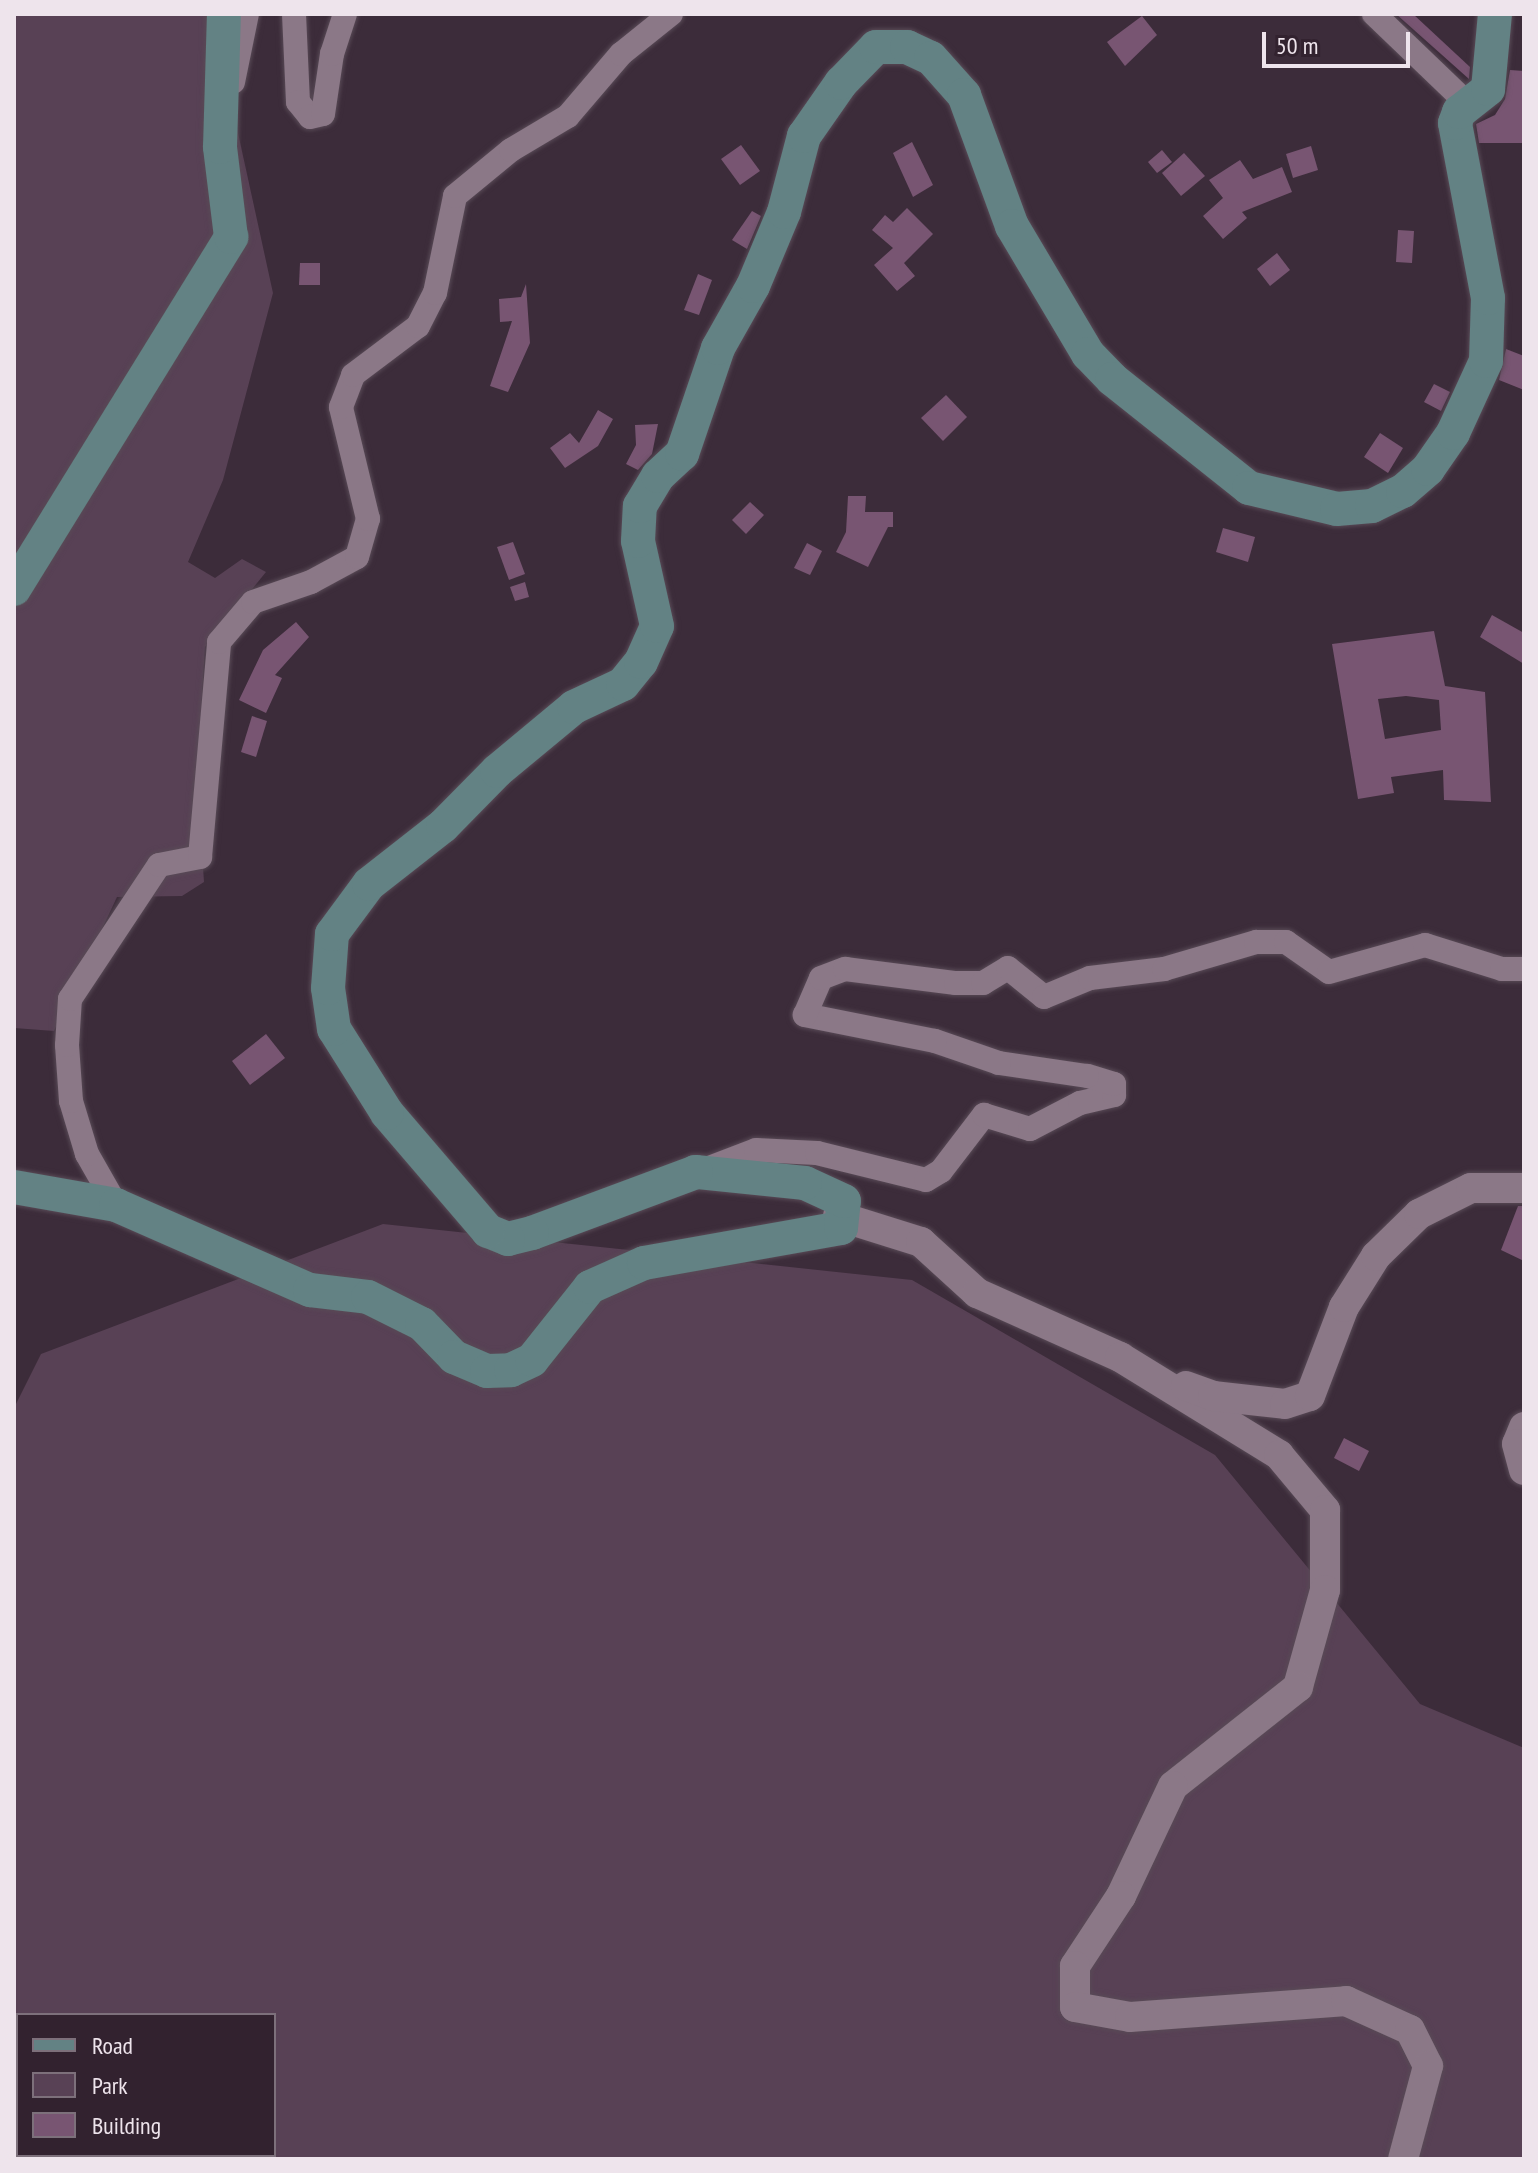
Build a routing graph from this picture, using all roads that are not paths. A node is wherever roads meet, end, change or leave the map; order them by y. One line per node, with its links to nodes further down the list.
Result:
1 (224, 14): 9 (main road)
2 (247, 14): 9 (street)
3 (294, 14): 4 (street)
4 (345, 14)
5 (671, 14): 15 (street)
6 (1374, 14): 8 (street)
7 (1495, 14): 8 (main road)
8 (1469, 105): 12 (main road)
9 (220, 147): 10 (main road)
10 (14, 589)
11 (1524, 969): 12 (street)
12 (696, 1172): 16 (main road)
13 (14, 1187): 15 (main road)
14 (1524, 1188): 17 (street)
15 (116, 1205): 16 (main road)
16 (838, 1216): 17 (street)
17 (1135, 1368): 20 (street)
18 (1524, 1427): 19 (street)
19 (1524, 1470)
20 (1403, 2159)

